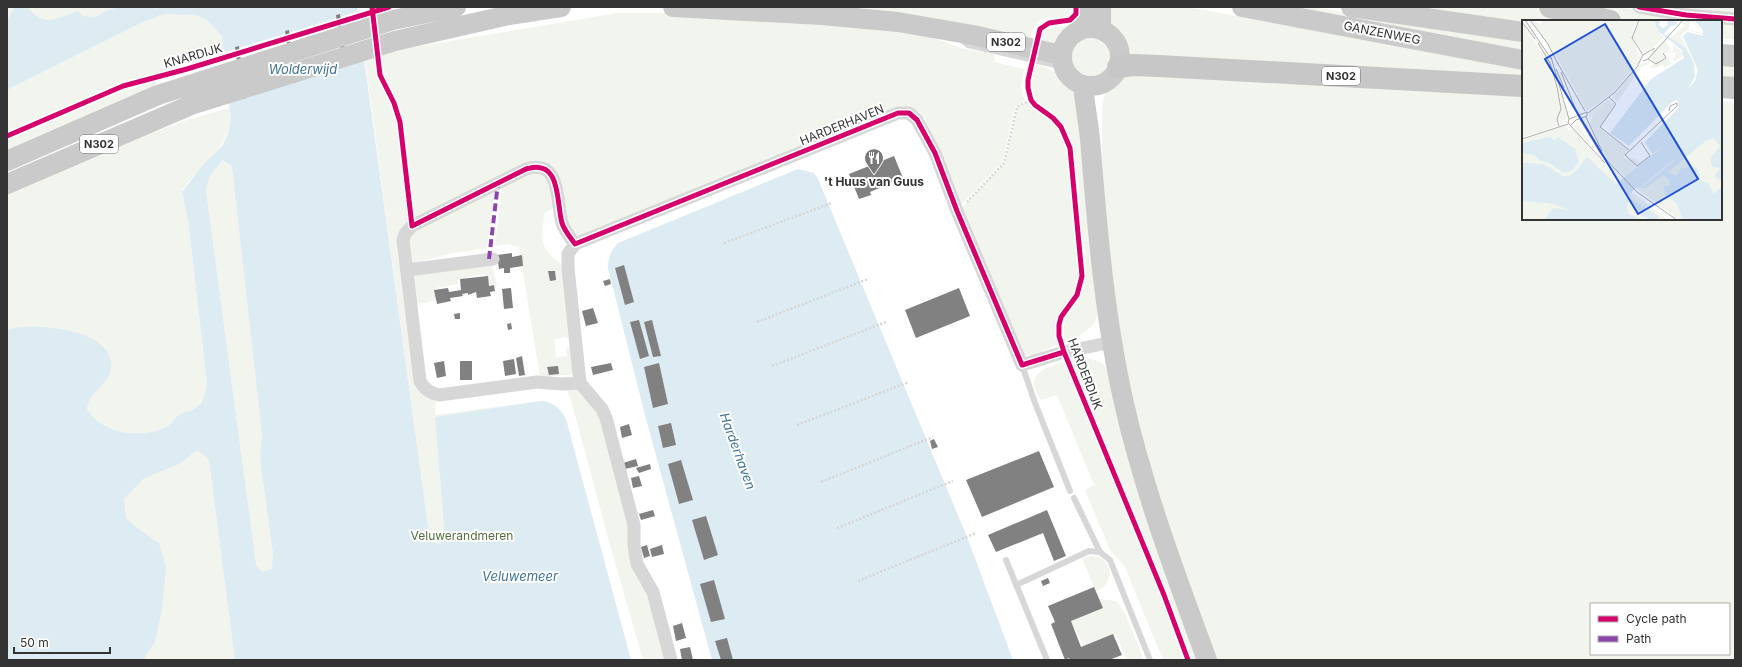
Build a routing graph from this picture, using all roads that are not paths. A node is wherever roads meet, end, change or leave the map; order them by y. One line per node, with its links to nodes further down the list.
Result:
1 (456, 7): 20 (main road, KNARDIJK / N302)
2 (560, 7): 21 (main road, N302)
3 (673, 7): 14 (main road, N302)
4 (1096, 7): 11 (main road)
5 (1242, 7): 13 (main road, GANZENWEG)
6 (1352, 7): 12 (main road, GANZENWEG)
7 (1550, 7): 10 (highway)
8 (1639, 7): 9 (street)
9 (1735, 18)
10 (1606, 20)
11 (1093, 28): 14 (main road); 15 (main road)
12 (1522, 32)
13 (1522, 60)
14 (1062, 61): 16 (main road)
15 (1118, 67): 16 (main road); 17 (highway, N302)
16 (1090, 85): 25 (main road)
17 (1522, 86)
18 (1722, 87): 19 (highway)
19 (1735, 88)
20 (7, 161)
21 (7, 184)
22 (575, 244): 24 (street); 26 (street, HARDERHAVEN); 27 (street)
23 (493, 259): 24 (street)
24 (407, 270): 27 (street)
25 (1112, 342): 26 (street); 36 (main road)
26 (1022, 365): 28 (lane, HARDERHAVEN)
27 (580, 382): 33 (street)
28 (1070, 492)
29 (1074, 498): 30 (lane)
30 (1100, 552): 32 (lane); 35 (lane)
31 (1006, 560): 32 (lane)
32 (1016, 584): 34 (lane)
33 (671, 660)
34 (1047, 660)
35 (1150, 660)
36 (1207, 660)

